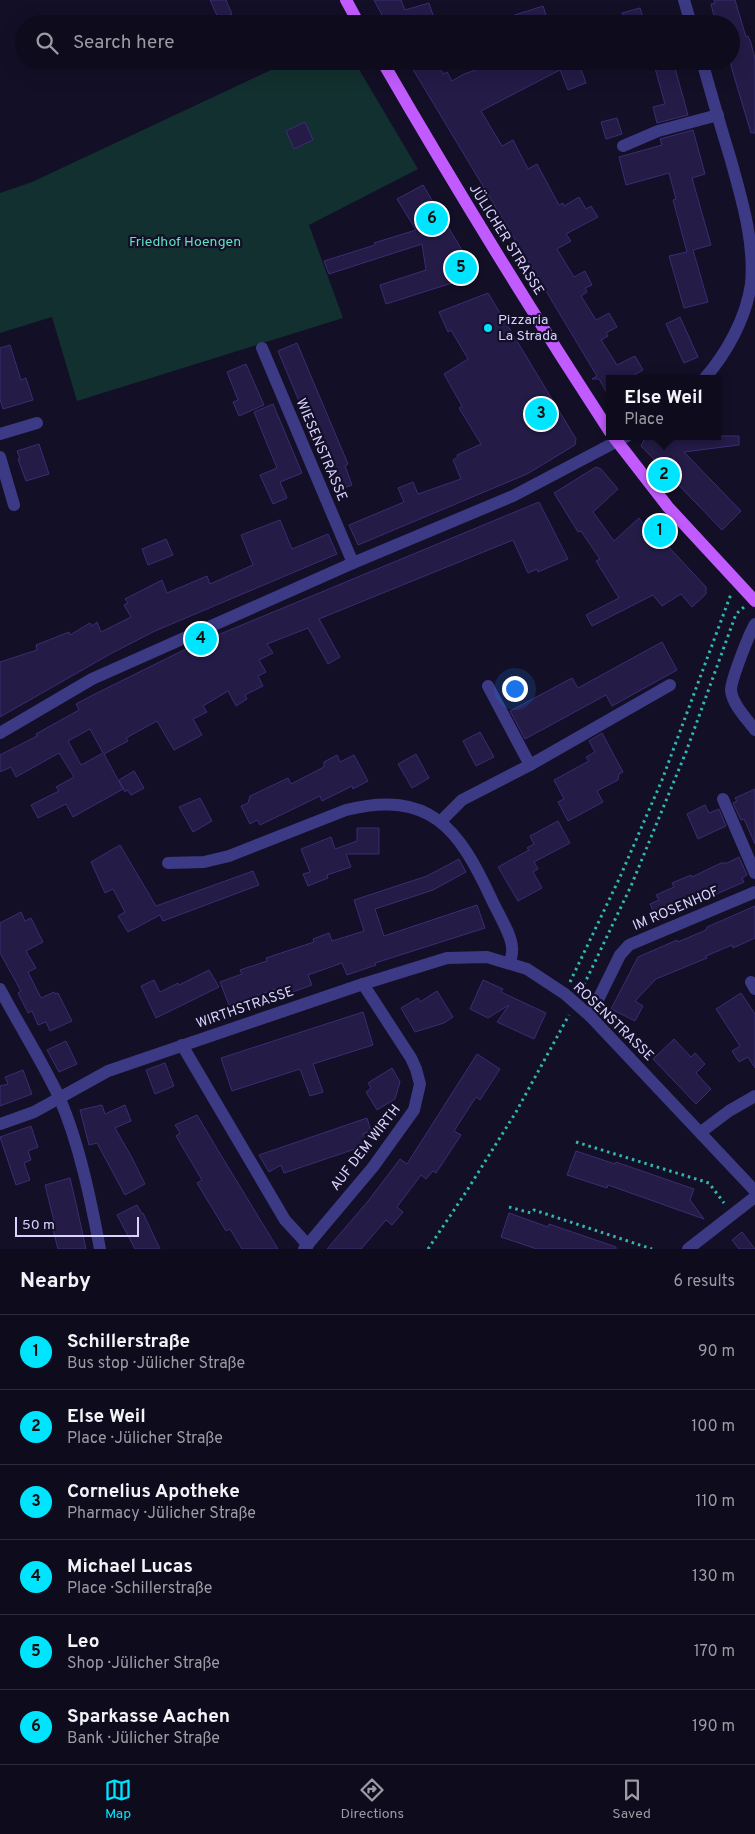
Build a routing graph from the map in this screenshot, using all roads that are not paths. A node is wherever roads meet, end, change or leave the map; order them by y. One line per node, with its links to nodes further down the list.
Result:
1 (346, 0): 3 (main road)
2 (684, 0): 4 (street)
3 (355, 15)
4 (688, 15)
5 (387, 70): 11 (main road, JÜLICHER STRASSE)
6 (705, 70): 7 (street)
7 (718, 115): 8 (street); 10 (street)
8 (623, 146)
9 (262, 348): 18 (street, WIESENSTRASSE)
10 (708, 375)
11 (606, 421)
12 (38, 423): 13 (street)
13 (0, 434)
14 (612, 440): 18 (street)
15 (619, 440): 19 (main road, JÜLICHER STRASSE)
16 (0, 457): 17 (street)
17 (14, 504)
18 (353, 563): 24 (street)
19 (754, 599)
20 (755, 624): 23 (street)
21 (670, 685): 25 (street)
22 (488, 686): 25 (street)
23 (755, 730)
24 (0, 732)
25 (530, 765): 27 (street)
26 (722, 799): 29 (street)
27 (441, 822): 28 (street); 31 (street)
28 (168, 863)
29 (755, 873)
30 (755, 892): 34 (street, IM ROSENHOF)
31 (510, 962): 32 (street, WIRTHSTRASSE); 34 (street, ROSENSTRASSE)
32 (364, 984): 35 (street, WIRTHSTRASSE); 42 (street, AUF DEM WIRTH)
33 (0, 989): 37 (street)
34 (590, 1016): 39 (street, ROSENSTRASSE)
35 (182, 1045): 37 (street, WIRTHSTRASSE); 42 (street, AUF DEM WIRTH)
36 (755, 1096): 39 (street)
37 (59, 1098): 38 (street, WIRTHSTRASSE); 43 (street)
38 (0, 1124)
39 (701, 1132): 40 (street, ROSENSTRASSE)
40 (755, 1191)
41 (755, 1197): 44 (street)
42 (306, 1247)
43 (100, 1249)
44 (688, 1249)

